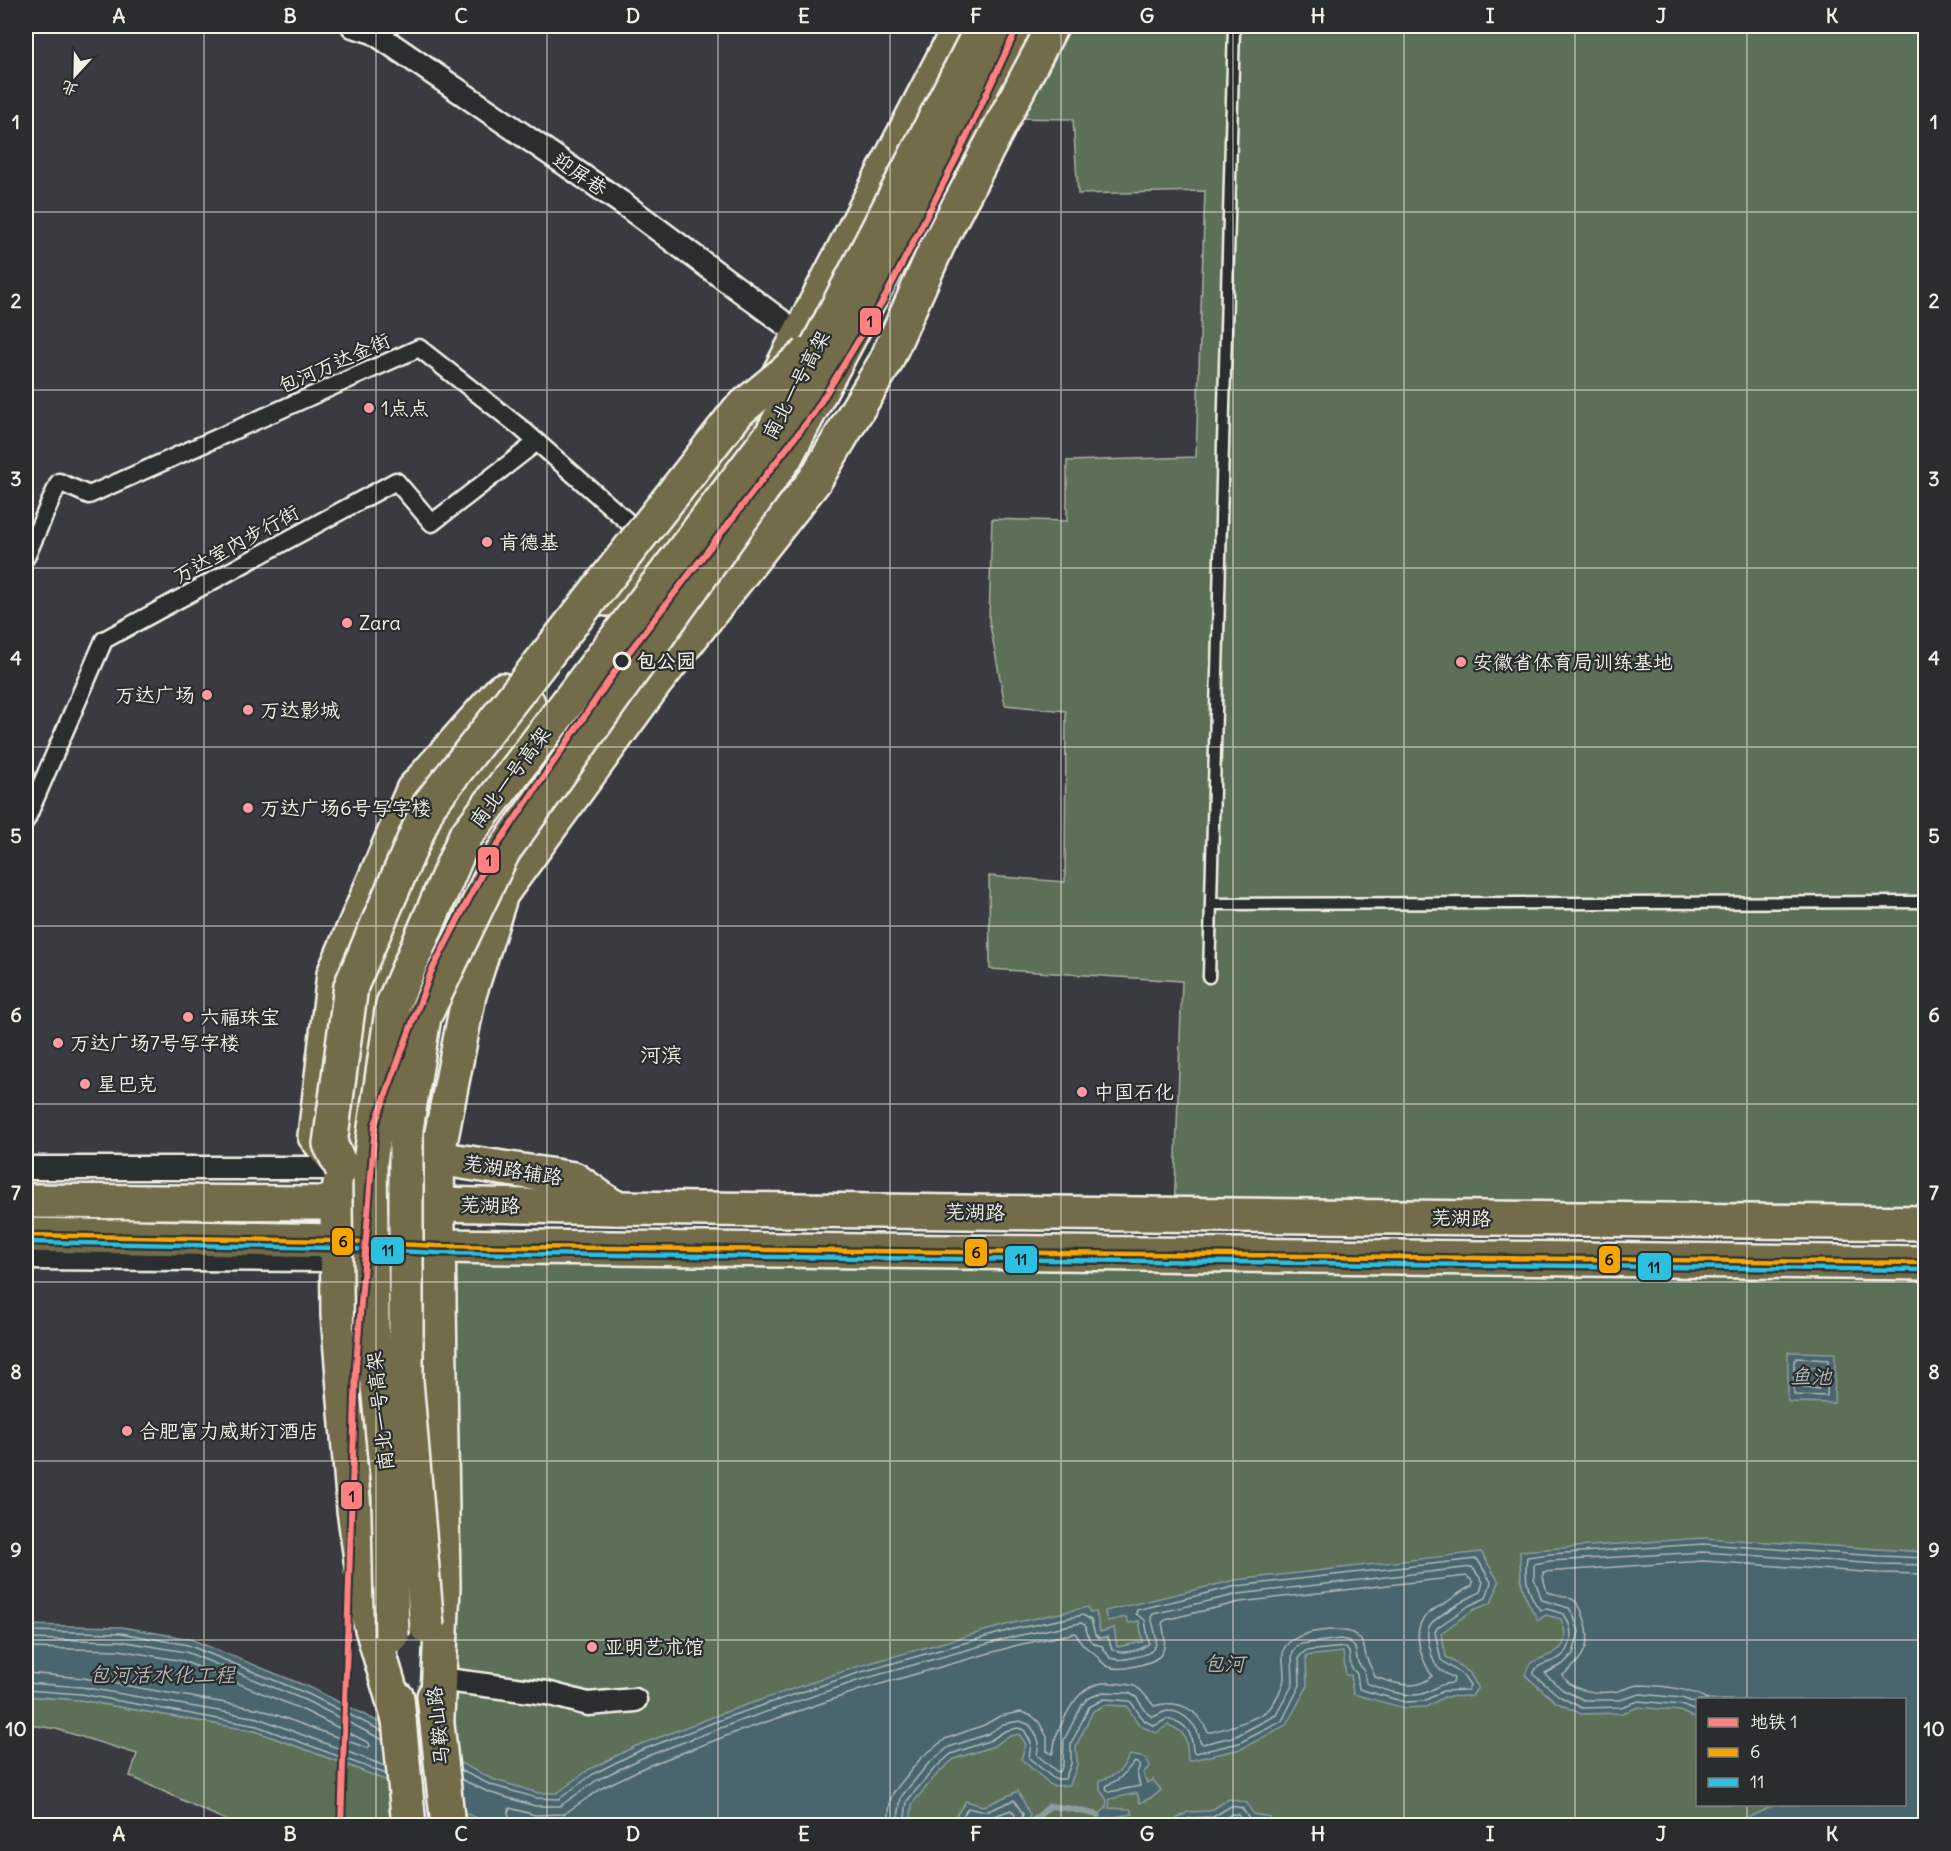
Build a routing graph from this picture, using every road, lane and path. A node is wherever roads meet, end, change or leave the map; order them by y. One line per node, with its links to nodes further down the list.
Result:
1 (353, 26): 9 (street, 迎屏巷)
2 (960, 26): 9 (main road)
3 (984, 26): 9 (main road, 南北一号高架, bridge)
4 (1014, 26): 30 (main road, 南北一号高架, bridge)
5 (1051, 26): 8 (main road)
6 (1065, 26): 8 (main road)
7 (1234, 26): 15 (lane)
8 (938, 244): 17 (main road)
9 (809, 340): 11 (main road); 19 (main road, bridge); 31 (main road, 南北一号高架, bridge)
10 (537, 442): 11 (street, 包河万达金街); 12 (street, 包河万达金街); 13 (street, 万达室内步行街)
11 (656, 547): 19 (main road)
12 (26, 557)
13 (26, 820)
14 (1926, 902): 15 (lane)
15 (1211, 904): 16 (lane)
16 (1209, 977)
17 (436, 1158): 22 (main road); 23 (main road, 芜湖路辅路)
18 (26, 1167): 19 (street)
19 (342, 1168): 21 (main road)
20 (26, 1201): 21 (main road, 芜湖路)
21 (337, 1203): 22 (main road, 芜湖路); 27 (main road)
22 (436, 1204): 23 (main road, 芜湖路); 26 (main road)
23 (615, 1208): 24 (main road, 芜湖路)
24 (1926, 1223)
25 (26, 1235): 27 (main road, 芜湖路)
26 (437, 1246): 27 (main road, 芜湖路); 29 (main road, 芜湖路); 32 (main road)
27 (337, 1251): 28 (street); 35 (main road)
28 (26, 1258)
29 (1926, 1263)
30 (427, 1627): 34 (main road, 马鞍山路)
31 (392, 1636): 35 (main road, 马鞍山路)
32 (439, 1679): 33 (street); 34 (main road)
33 (635, 1700)
34 (437, 1717): 37 (main road, 马鞍山路)
35 (399, 1720): 36 (main road, 马鞍山路)
36 (408, 1820)
37 (448, 1824)

